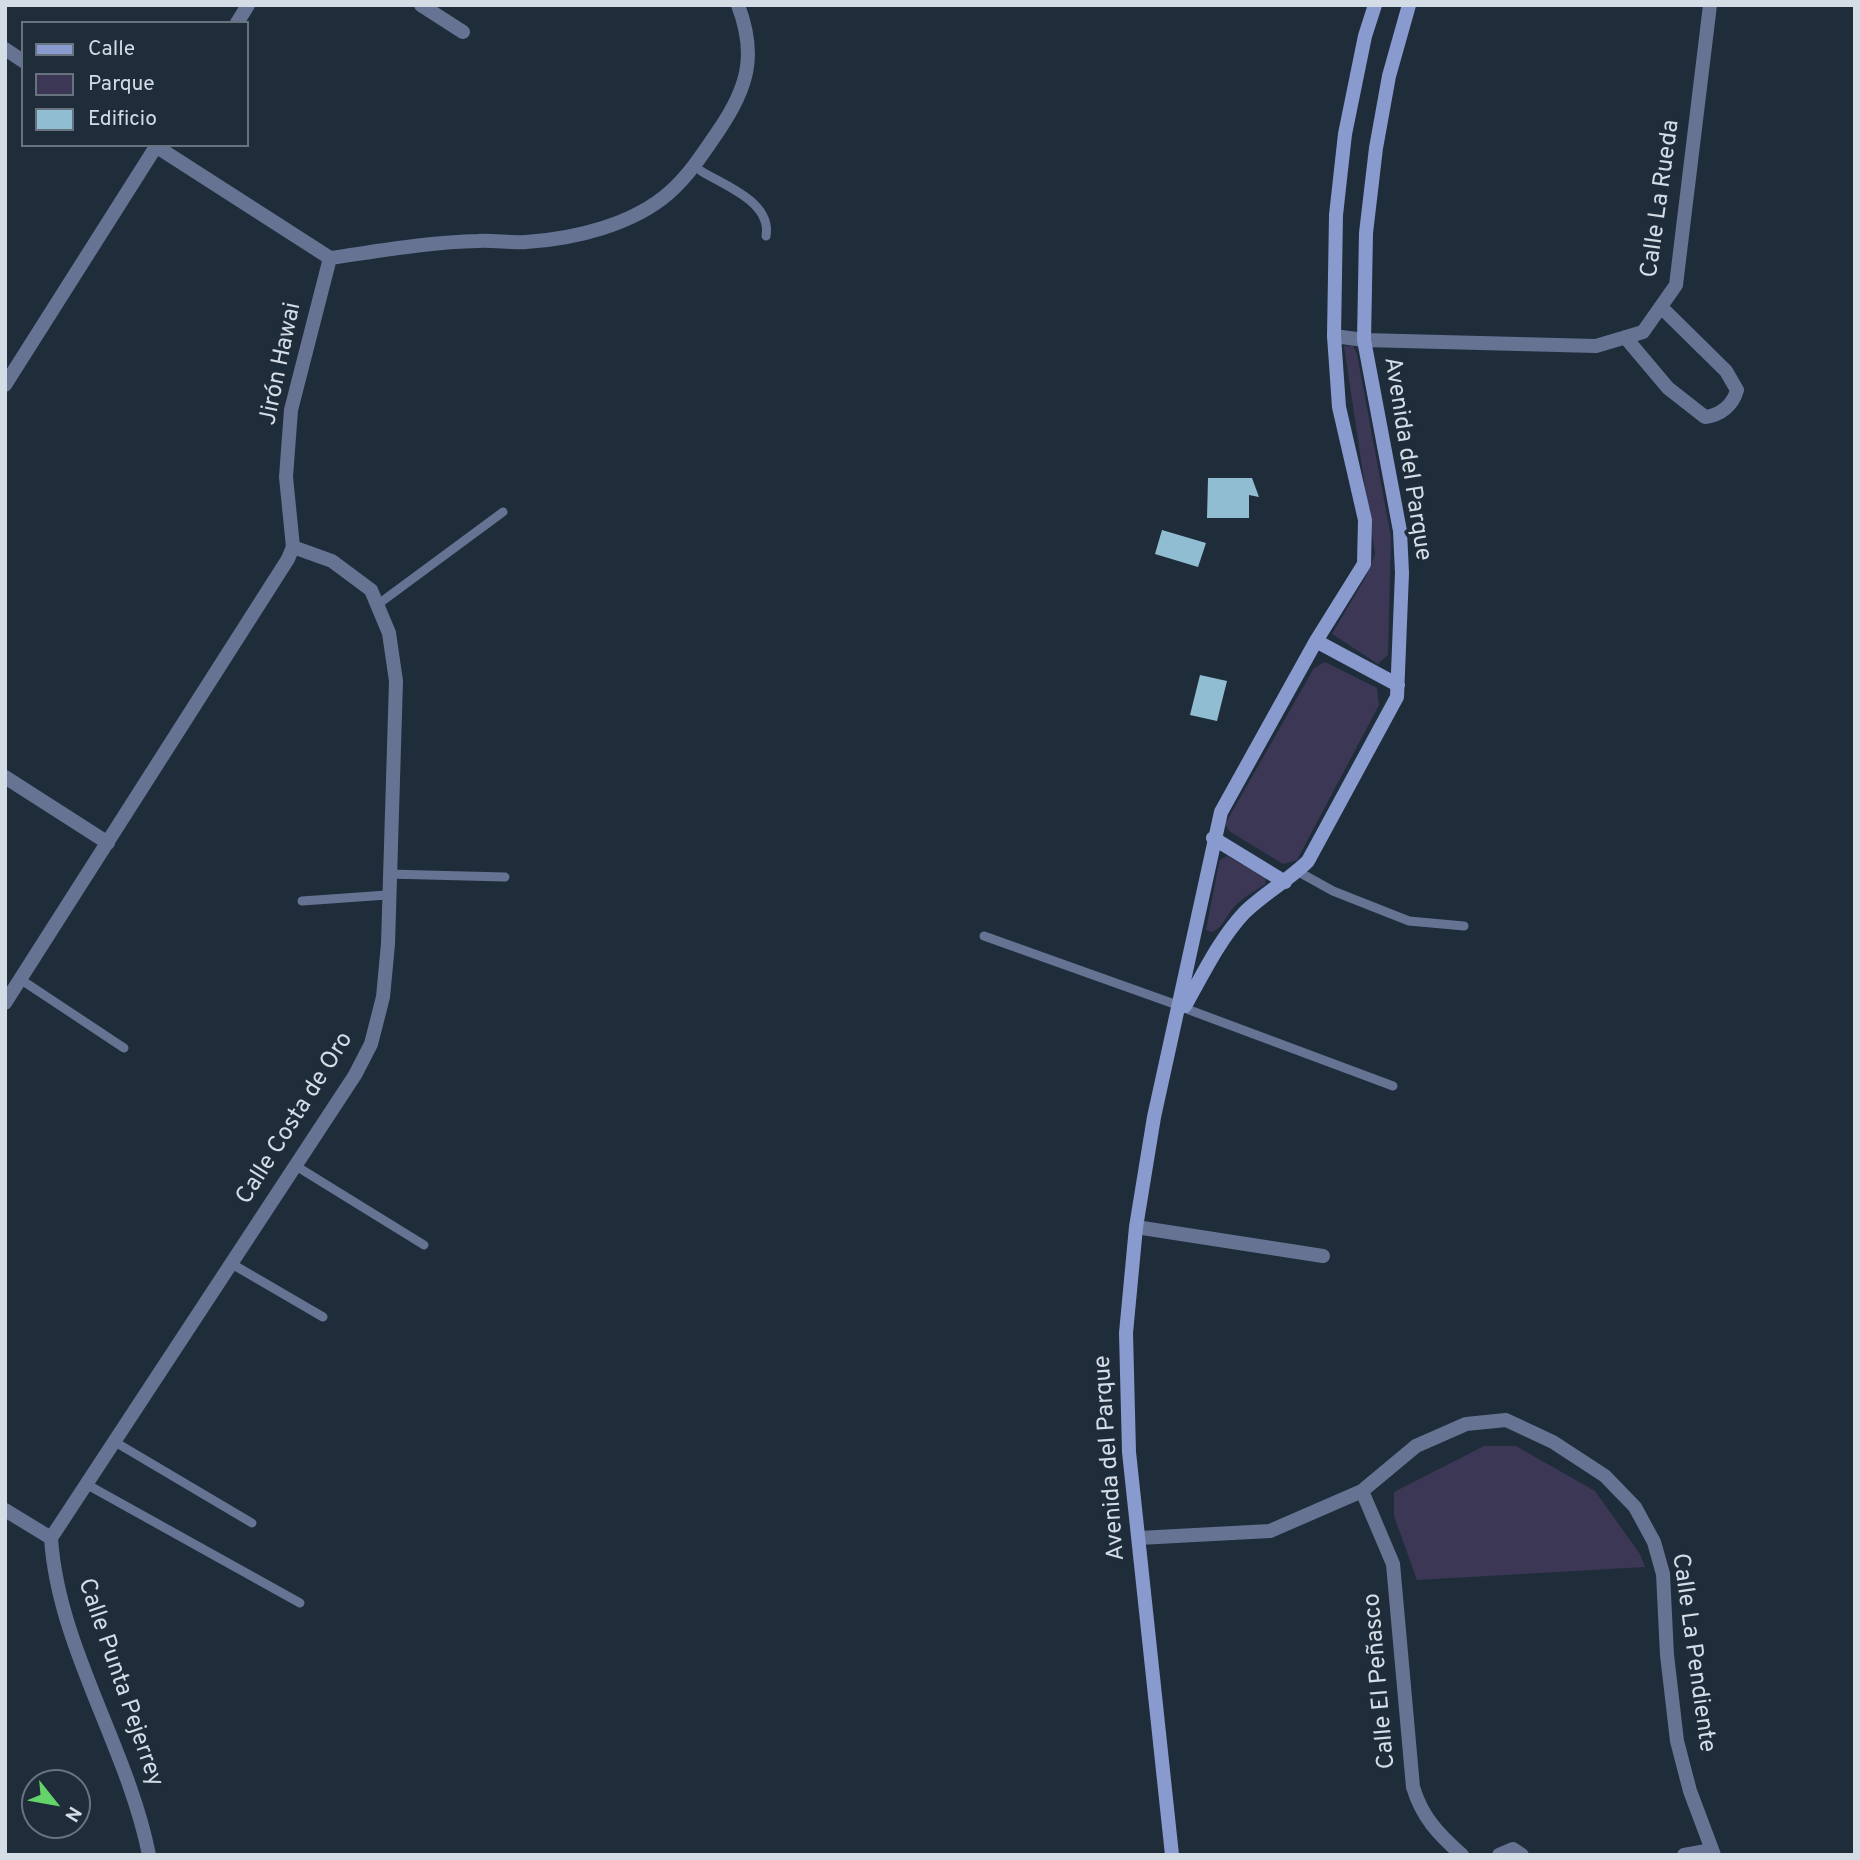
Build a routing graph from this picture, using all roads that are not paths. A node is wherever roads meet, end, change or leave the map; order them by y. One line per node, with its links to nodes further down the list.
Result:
1 (248, 5): 7 (street)
2 (421, 5): 8 (street)
3 (738, 5): 13 (street)
4 (1375, 5): 17 (street, Avenida del Parque)
5 (1409, 5): 19 (street, Avenida del Parque)
6 (1710, 5): 16 (street, Calle La Rueda)
7 (238, 21)
8 (463, 32)
9 (5, 49): 10 (street)
10 (21, 60)
11 (155, 147): 20 (street)
12 (158, 147): 15 (street)
13 (698, 168): 14 (lane); 15 (street)
14 (766, 236)
15 (330, 258): 22 (street, Jirón Hawai)
16 (1661, 307): 18 (street, Calle La Rueda); 18 (street)
17 (1334, 336): 19 (street, Calle La Rueda); 24 (street, Avenida del Parque)
18 (1625, 337): 19 (street, Calle La Rueda)
19 (1364, 340): 25 (street, Avenida del Parque)
20 (5, 385)
21 (503, 512): 23 (lane)
22 (293, 547): 23 (street, Calle Costa de Oro); 28 (street)
23 (377, 604): 30 (street, Calle Costa de Oro)
24 (1316, 641): 25 (street); 27 (street, Avenida del Parque)
25 (1398, 685): 29 (street, Avenida del Parque)
26 (5, 777): 28 (street)
27 (1213, 838): 32 (street); 39 (street, Avenida del Parque)
28 (108, 843): 37 (street)
29 (1297, 871): 32 (street, Avenida del Parque); 35 (lane)
30 (388, 874): 31 (lane); 33 (street, Calle Costa de Oro)
31 (505, 877)
32 (1285, 882): 39 (street, Avenida del Parque)
33 (387, 895): 34 (lane); 42 (street, Calle Costa de Oro)
34 (302, 901)
35 (1464, 926)
36 (984, 936): 39 (lane)
37 (20, 979): 38 (street); 40 (lane)
38 (5, 1003)
39 (1181, 1011): 41 (lane); 43 (street, Avenida del Parque)
40 (124, 1048)
41 (1392, 1086)
42 (296, 1166): 44 (lane); 46 (street, Calle Costa de Oro)
43 (1136, 1227): 45 (street); 54 (street, Avenida del Parque)
44 (424, 1245)
45 (1323, 1256)
46 (232, 1264): 47 (lane); 48 (street, Calle Costa de Oro)
47 (323, 1317)
48 (114, 1442): 49 (street, Calle Costa de Oro); 52 (lane)
49 (86, 1484): 53 (street, Calle Costa de Oro); 55 (lane)
50 (1362, 1491): 54 (street, Calle La Pendiente); 56 (street, Calle La Pendiente); 59 (street, Calle El Peñasco)
51 (5, 1510): 53 (street)
52 (252, 1523)
53 (51, 1538): 57 (street, Calle Punta Pejerrey)
54 (1139, 1538): 58 (street, Avenida del Parque)
55 (300, 1603)
56 (1713, 1852): 62 (street)
57 (149, 1855)
58 (1172, 1855)
59 (1462, 1855)
60 (1499, 1855): 61 (street)
61 (1522, 1855)
62 (1684, 1855)

